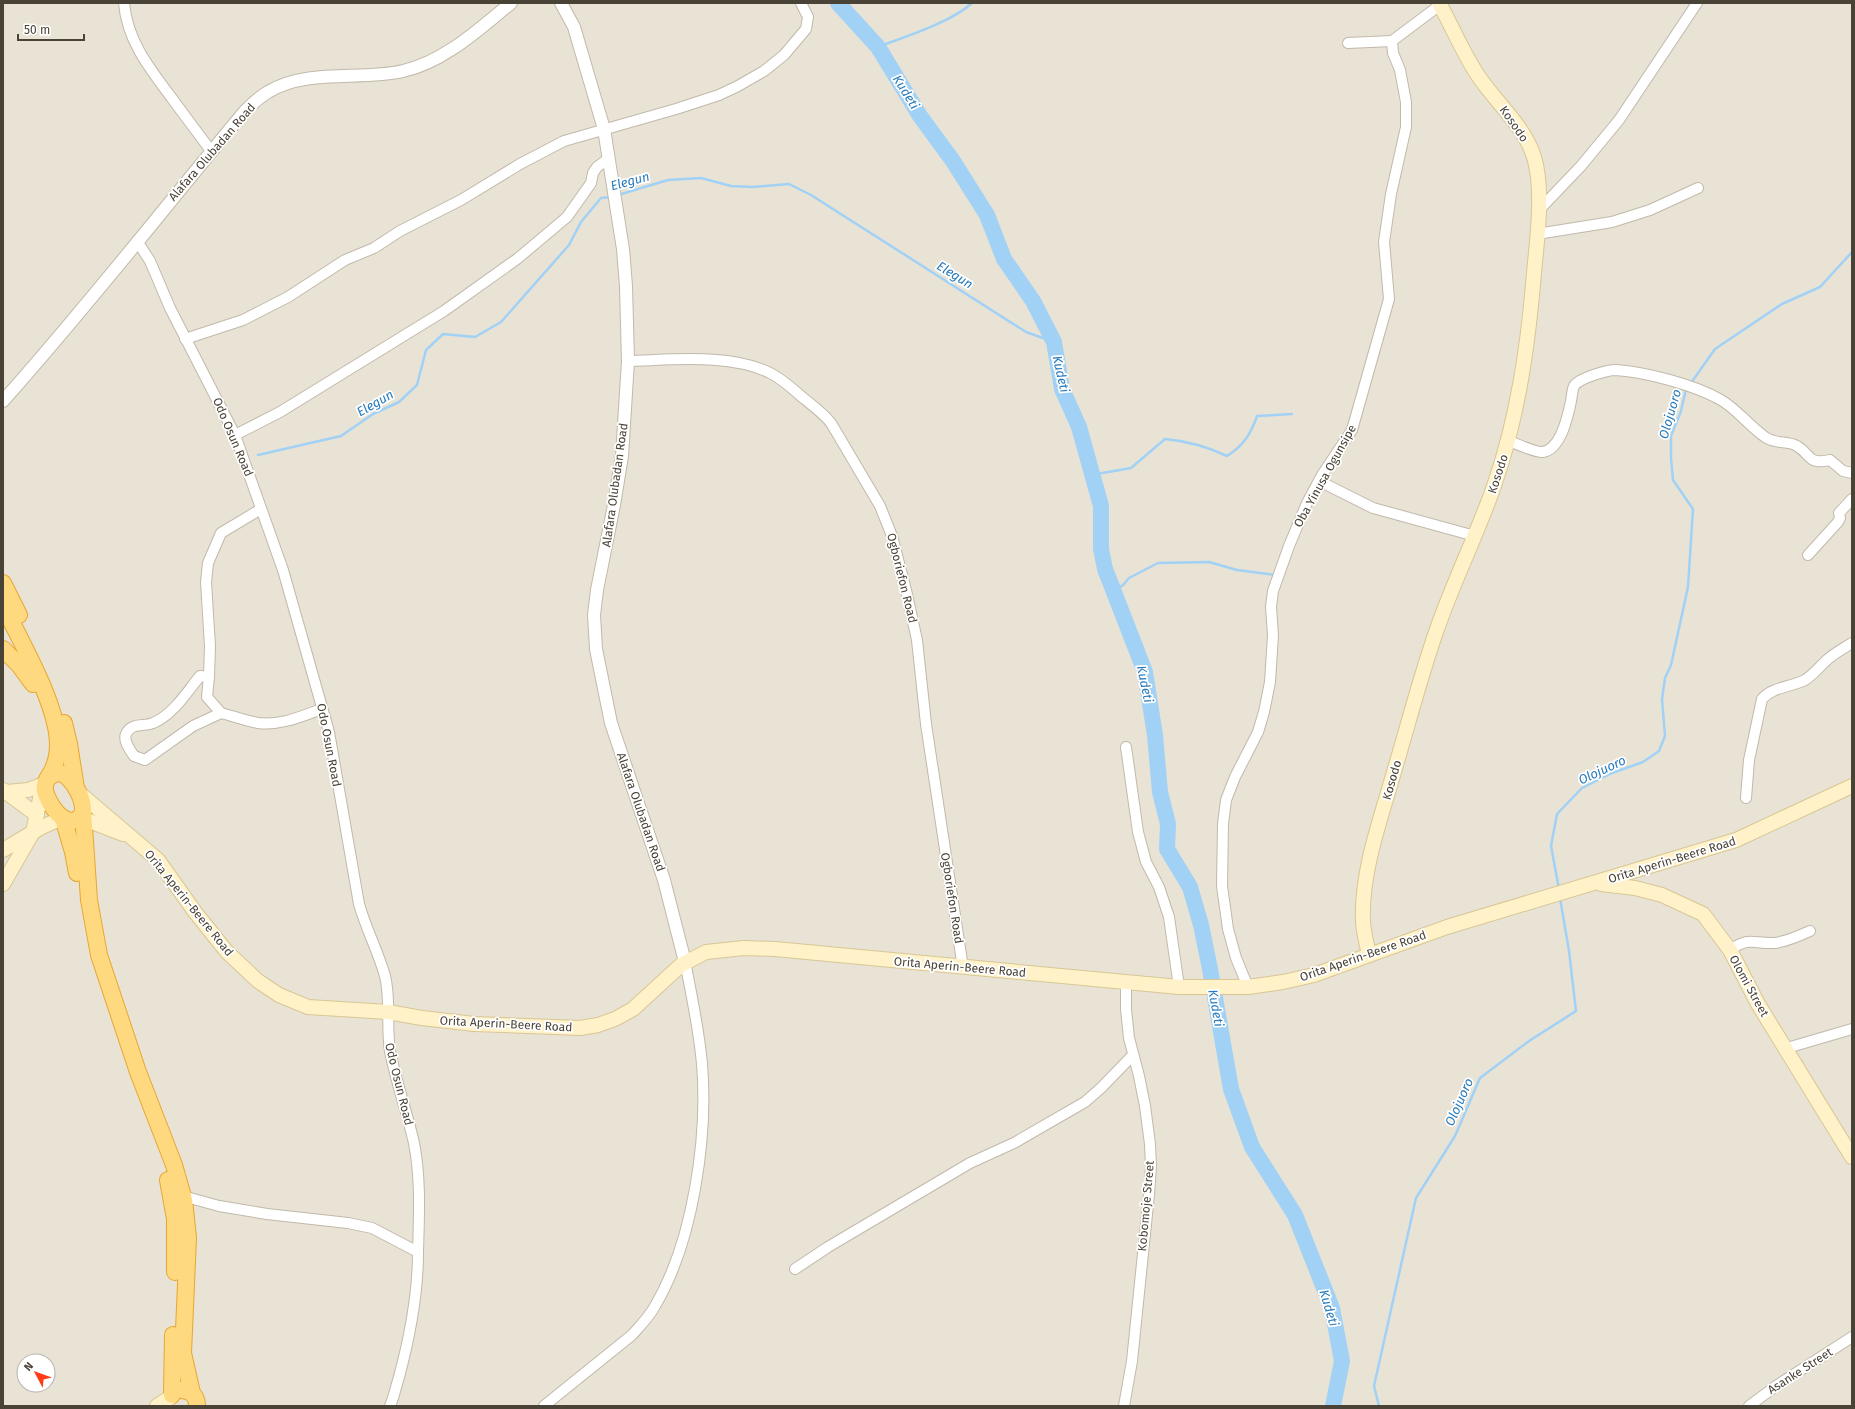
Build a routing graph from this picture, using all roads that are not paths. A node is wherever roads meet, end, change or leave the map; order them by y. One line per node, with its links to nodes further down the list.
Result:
1 (124, 3): 10 (street)
2 (510, 3): 10 (street, Alafara Olubadan Road)
3 (561, 3): 9 (street, Alafara Olubadan Road)
4 (801, 3): 9 (street)
5 (1697, 3): 13 (street)
6 (1440, 4): 7 (street); 13 (main road, Kosodo)
7 (1392, 41): 8 (street); 22 (street, Oba Yinusa Ogunsipe)
8 (1348, 44)
9 (604, 129): 11 (street, Alafara Olubadan Road); 16 (street)
10 (211, 151): 15 (street, Alafara Olubadan Road)
11 (608, 159): 17 (street, Alafara Olubadan Road); 19 (street)
12 (1698, 188): 14 (street)
13 (1538, 211): 14 (main road, Kosodo)
14 (1537, 234): 20 (main road, Kosodo)
15 (137, 241): 16 (street, Odo Osun Road); 18 (street, Alafara Olubadan Road)
16 (185, 339): 19 (street, Odo Osun Road)
17 (628, 361): 52 (street, Alafara Olubadan Road); 53 (street, Ogboriefon Road)
18 (3, 401)
19 (235, 435): 24 (street, Odo Osun Road)
20 (1509, 441): 21 (street); 25 (main road, Kosodo)
21 (1852, 473)
22 (1319, 481): 25 (street); 55 (street, Oba Yinusa Ogunsipe)
23 (1852, 499): 26 (street)
24 (262, 509): 31 (street); 32 (street, Odo Osun Road)
25 (1476, 536): 51 (main road, Kosodo)
26 (1808, 555)
27 (3, 583): 33 (highway)
28 (3, 605): 33 (highway)
29 (1852, 643): 40 (street)
30 (3, 649): 33 (highway)
31 (209, 677): 34 (street); 34 (street)
32 (322, 709): 34 (street); 58 (street, Odo Osun Road)
33 (54, 711): 36 (highway); 38 (highway)
34 (221, 713)
35 (1126, 747): 56 (street)
36 (46, 783): 38 (highway); 39 (main road); 41 (main road); 43 (highway)
37 (1852, 786): 47 (main road, Orita Aperin-Beere Road)
38 (76, 790): 42 (highway); 45 (main road, Orita Aperin-Beere Road)
39 (5, 791): 41 (main road)
40 (1746, 798)
41 (37, 815): 44 (main road)
42 (82, 816): 43 (highway); 45 (main road, Orita Aperin-Beere Road); 57 (highway)
43 (63, 818): 44 (main road); 57 (highway)
44 (33, 832): 46 (main road); 48 (main road)
45 (133, 838): 58 (main road, Orita Aperin-Beere Road)
46 (3, 850)
47 (1594, 883): 50 (main road, Olomi Street); 51 (main road, Orita Aperin-Beere Road)
48 (3, 884)
49 (1810, 931): 50 (street)
50 (1730, 950): 60 (main road, Olomi Street)
51 (1368, 955): 55 (main road, Orita Aperin-Beere Road)
52 (686, 962): 53 (main road, Orita Aperin-Beere Road); 58 (main road, Orita Aperin-Beere Road); 70 (street)
53 (963, 968): 54 (main road, Orita Aperin-Beere Road)
54 (1126, 982): 56 (main road, Orita Aperin-Beere Road); 61 (street, Kobomoje Street)
55 (1248, 986): 56 (main road, Orita Aperin-Beere Road)
56 (1179, 987)
57 (110, 1001): 63 (highway)
58 (388, 1012): 64 (street, Odo Osun Road)
59 (1852, 1029): 60 (street)
60 (1786, 1048): 62 (main road, Olomi Street)
61 (1133, 1055): 65 (street); 71 (street, Kobomoje Street)
62 (1852, 1157)
63 (177, 1194): 64 (street); 67 (highway); 68 (highway)
64 (418, 1252): 69 (street, Odo Osun Road)
65 (795, 1269)
66 (1852, 1337): 72 (street, Asanke Street)
67 (194, 1399): 68 (highway)
68 (167, 1401)
69 (390, 1406)
70 (544, 1406)
71 (1124, 1406)
72 (1749, 1406)

